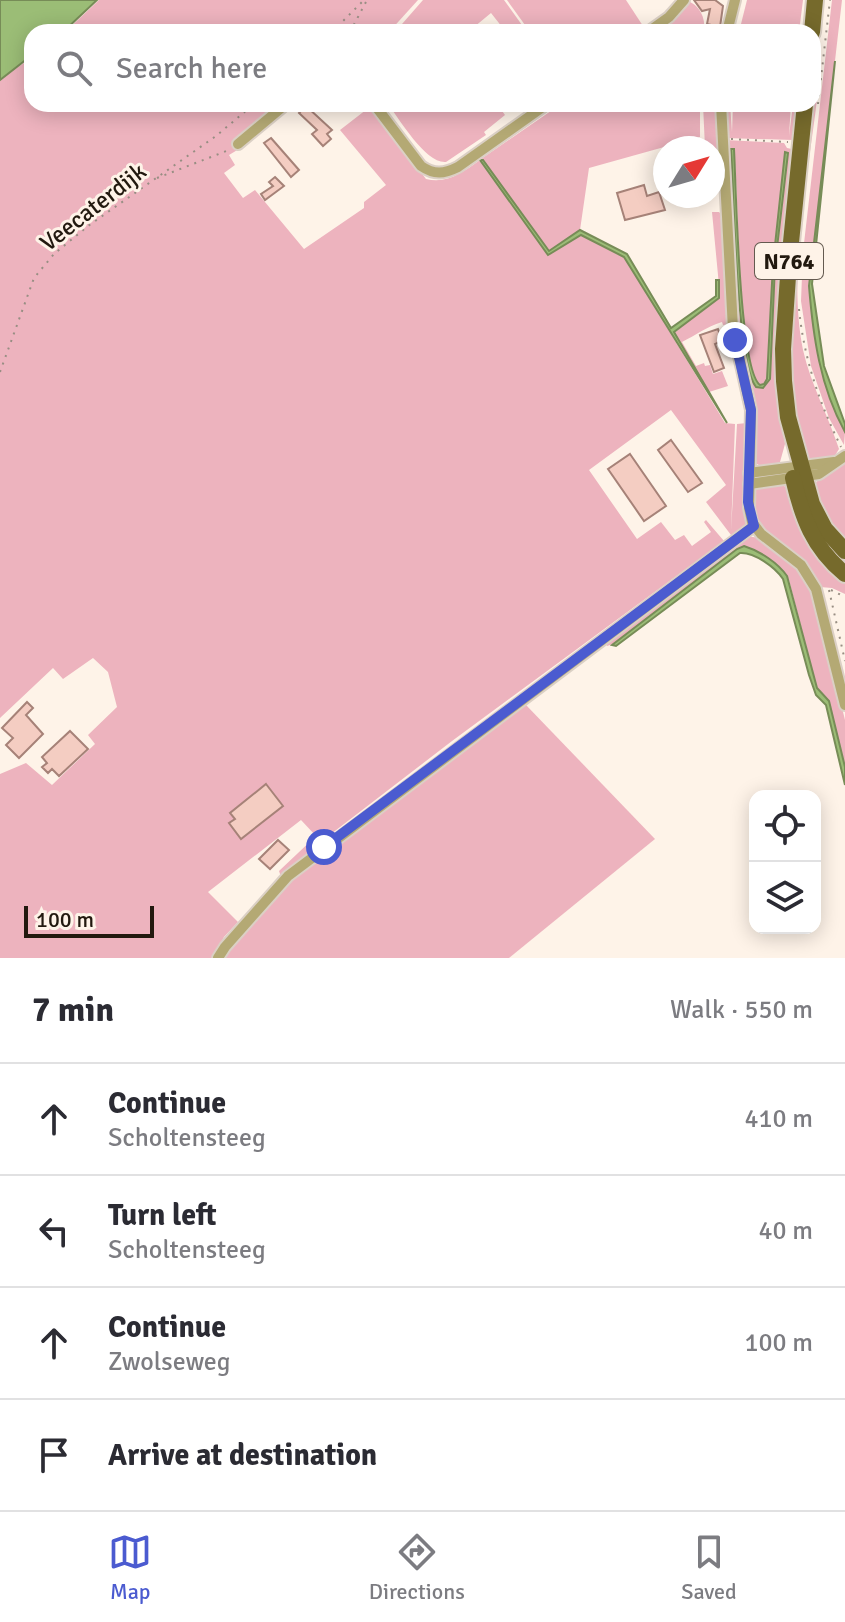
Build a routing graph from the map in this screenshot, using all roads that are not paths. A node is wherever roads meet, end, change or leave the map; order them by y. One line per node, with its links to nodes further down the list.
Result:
1 (684, 0): 4 (street)
2 (735, 0): 5 (street)
3 (815, 0): 6 (main road)
4 (659, 24)
5 (729, 24)
6 (813, 24)
7 (276, 112): 12 (street)
8 (380, 112): 9 (street)
9 (536, 112)
10 (721, 112): 15 (street)
11 (810, 112): 14 (main road, N764)
12 (238, 144)
13 (845, 456): 14 (street)
14 (797, 473): 15 (street); 17 (main road, N764); 18 (main road, N764)
15 (749, 479): 16 (street)
16 (754, 526): 19 (street); 20 (street)
17 (845, 551)
18 (845, 574)
19 (845, 705)
20 (218, 958)

